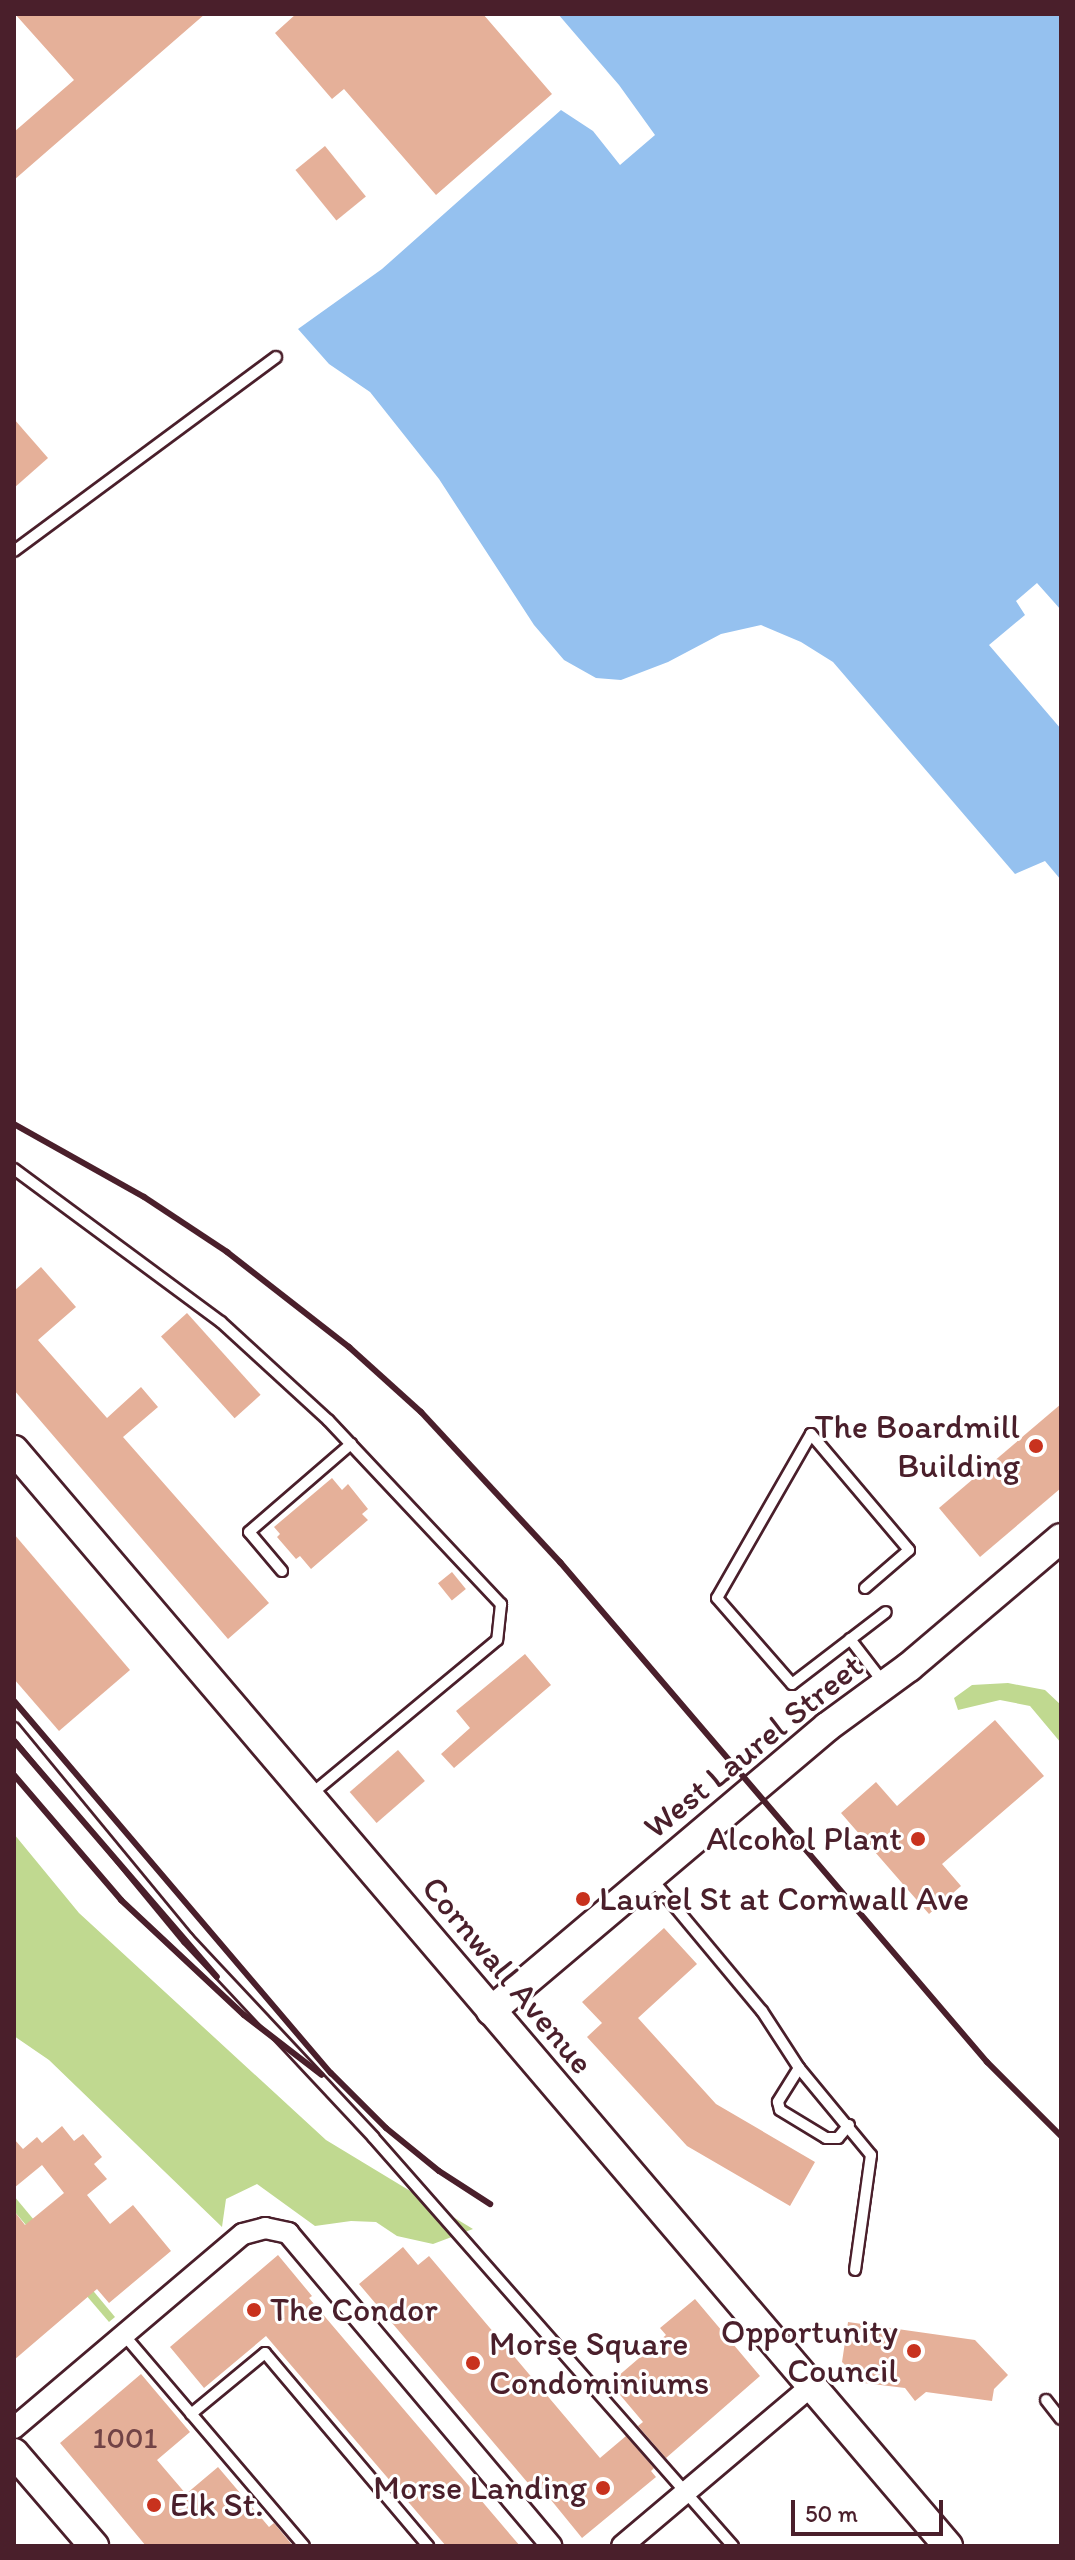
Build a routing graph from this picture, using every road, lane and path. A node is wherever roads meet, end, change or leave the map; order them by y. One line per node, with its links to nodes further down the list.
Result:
1 (276, 357): 2 (lane)
2 (14, 551)
3 (14, 1169): 4 (lane)
4 (351, 1444): 7 (lane); 13 (lane)
5 (14, 1450): 13 (street, Cornwall Avenue)
6 (1061, 1538): 11 (street, West Laurel Street)
7 (282, 1571)
8 (865, 1588): 10 (lane)
9 (886, 1612): 10 (lane)
10 (850, 1639): 11 (lane)
11 (884, 1684): 14 (street, West Laurel Street)
12 (14, 1728): 26 (lane)
13 (309, 1796): 15 (street, Cornwall Avenue)
14 (650, 1876): 15 (street, West Laurel Street); 16 (lane)
15 (491, 2011): 20 (street, Cornwall Avenue)
16 (799, 2068): 17 (lane); 17 (lane)
17 (849, 2125): 18 (lane)
18 (855, 2270)
19 (124, 2335): 22 (lane); 24 (street); 30 (street)
20 (811, 2386): 26 (street); 33 (street, Cornwall Avenue)
21 (1046, 2400): 23 (lane)
22 (191, 2414): 28 (lane); 29 (lane)
23 (1061, 2419)
24 (14, 2428)
25 (14, 2453): 27 (street)
26 (687, 2492): 31 (street); 32 (lane)
27 (94, 2546)
28 (304, 2546)
29 (428, 2546)
30 (552, 2546)
31 (622, 2546)
32 (733, 2546)
33 (948, 2546)

